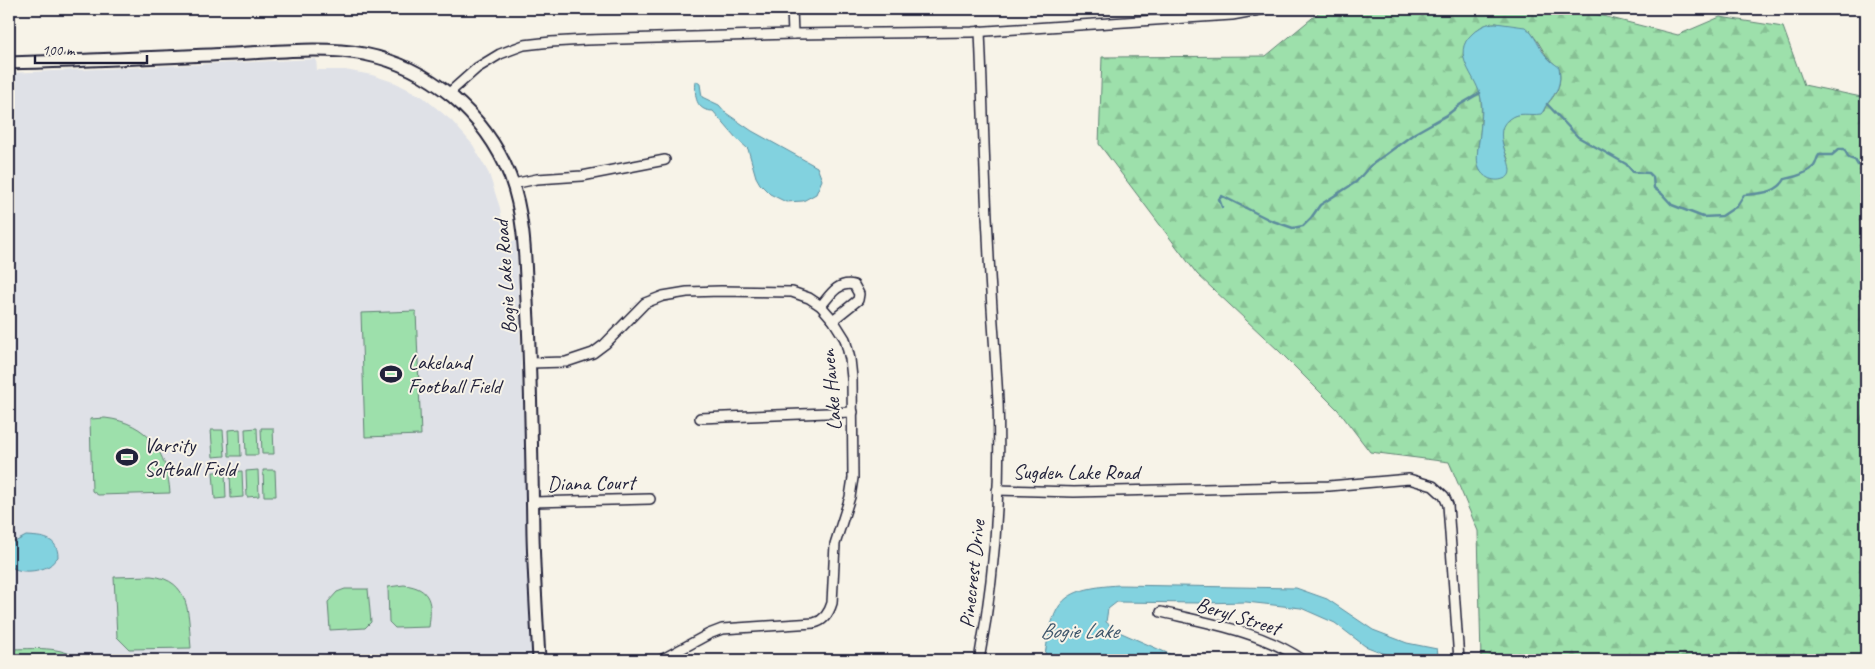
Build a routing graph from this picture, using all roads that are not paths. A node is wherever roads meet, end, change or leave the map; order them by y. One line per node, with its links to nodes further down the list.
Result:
1 (792, 9): 4 (street)
2 (1264, 9): 3 (street)
3 (980, 31): 4 (street); 14 (street, Sugden Lake Road)
4 (793, 34): 6 (street)
5 (9, 63): 6 (main road, Bogie Lake Road)
6 (449, 93): 8 (main road, Bogie Lake Road)
7 (665, 160): 8 (street)
8 (513, 184): 11 (main road, Bogie Lake Road)
9 (821, 306): 10 (street, Lake Haven); 10 (street); 11 (street, Lake Haven)
10 (833, 320): 12 (street, Lake Haven)
11 (530, 363): 16 (main road, Bogie Lake Road)
12 (853, 412): 13 (street); 19 (street, Lake Haven)
13 (700, 418)
14 (997, 490): 20 (street, Pinecrest Drive); 22 (street, Sugden Lake Road)
15 (650, 499): 16 (street, Diana Court)
16 (533, 502): 18 (main road, Bogie Lake Road)
17 (1161, 612): 21 (street, Beryl Street)
18 (539, 660)
19 (661, 660)
20 (979, 660)
21 (1303, 660)
22 (1459, 660)

